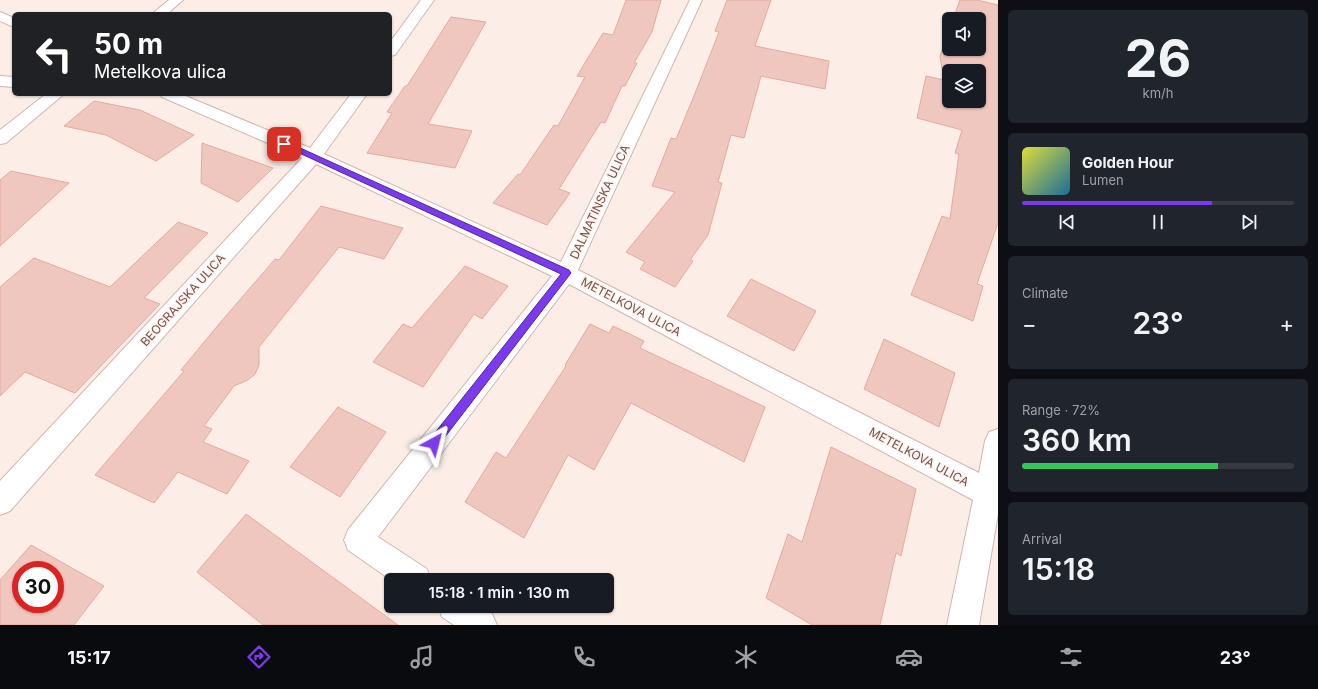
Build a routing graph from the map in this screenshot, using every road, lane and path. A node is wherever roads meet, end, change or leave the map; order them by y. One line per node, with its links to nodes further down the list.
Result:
1 (177, 0): 4 (street)
2 (428, 0): 7 (street)
3 (696, 0): 15 (street, DALMATINSKA ULICA)
4 (162, 12)
5 (0, 16): 6 (street)
6 (12, 22)
7 (392, 49)
8 (0, 81): 9 (street)
9 (12, 82)
10 (53, 96): 13 (street)
11 (173, 96): 14 (street, METELKOVA ULICA)
12 (358, 96): 14 (street, BEOGRAJSKA ULICA)
13 (0, 138)
14 (313, 156): 15 (street, METELKOVA ULICA); 18 (street, BEOGRAJSKA ULICA)
15 (566, 273): 17 (street, METELKOVA ULICA); 19 (street, DALMATINSKA ULICA)
16 (998, 441): 17 (street)
17 (993, 495): 22 (street)
18 (0, 501)
19 (406, 573)
20 (463, 613): 21 (street)
21 (481, 625)
22 (963, 625)

